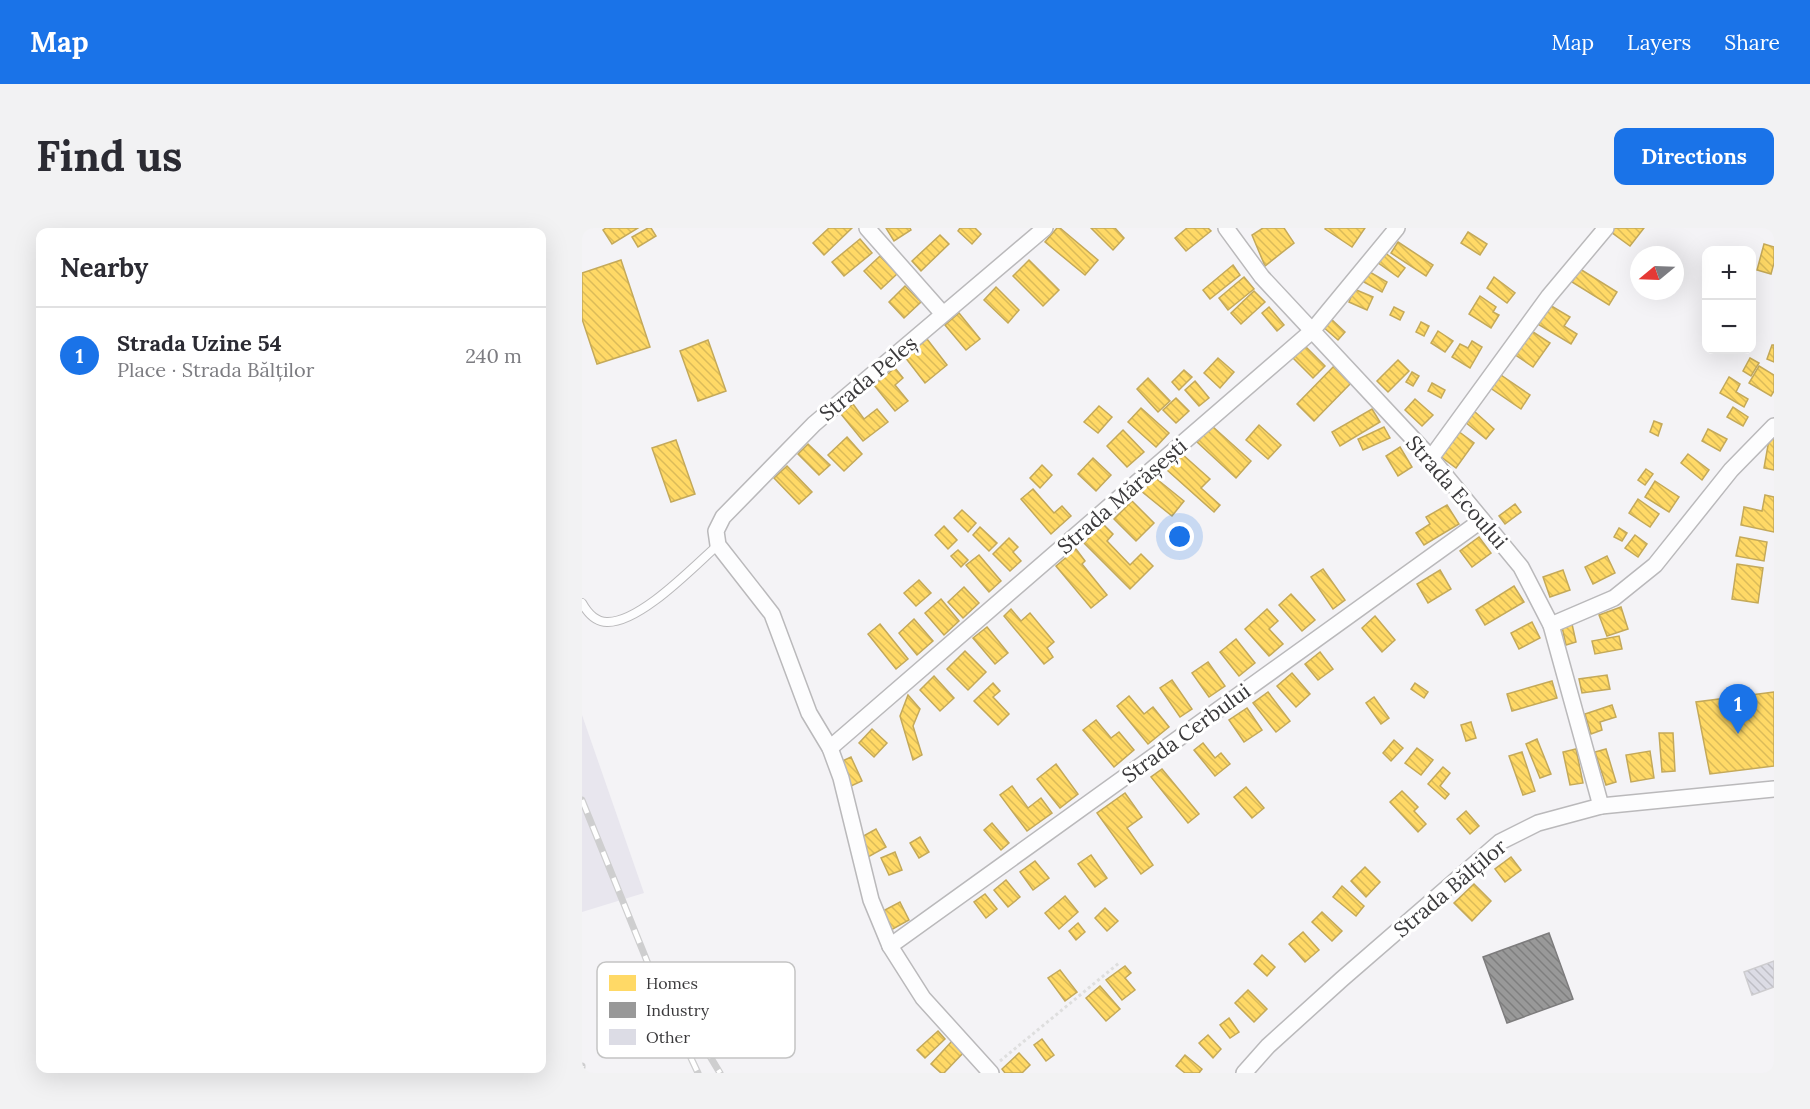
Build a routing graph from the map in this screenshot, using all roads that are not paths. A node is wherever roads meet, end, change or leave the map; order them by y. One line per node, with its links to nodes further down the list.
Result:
1 (867, 228): 6 (street)
2 (1045, 228): 6 (street, Strada Peleș)
3 (1226, 228): 7 (street, Strada Ecoului)
4 (1397, 228): 7 (street, Strada Mărășești)
5 (1606, 228): 9 (street)
6 (943, 314): 11 (street, Strada Peleș)
7 (1312, 331): 9 (street, Strada Ecoului); 14 (street, Strada Mărășești)
8 (1774, 426): 13 (street)
9 (1431, 458): 10 (street, Strada Ecoului)
10 (1482, 520): 13 (street, Strada Ecoului); 17 (street, Strada Cerbului)
11 (718, 545): 12 (lane); 14 (street)
12 (582, 603)
13 (1551, 625): 16 (street, Strada Ecoului)
14 (831, 748): 17 (street)
15 (1774, 789): 16 (street, Strada Bălților)
16 (1601, 806): 19 (street, Strada Bălților)
17 (890, 946): 18 (street)
18 (990, 1072)
19 (1244, 1073)

